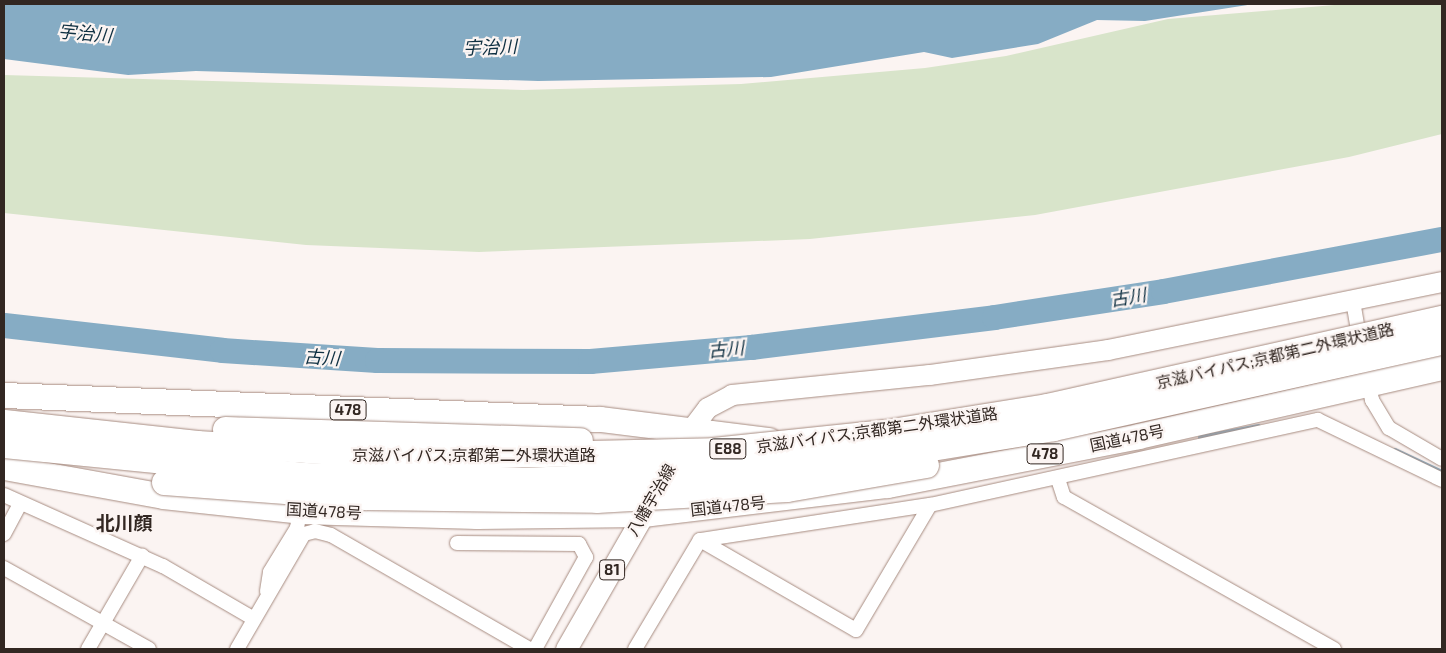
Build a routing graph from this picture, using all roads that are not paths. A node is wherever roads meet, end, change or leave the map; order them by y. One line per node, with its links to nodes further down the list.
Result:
1 (1442, 282): 2 (street)
2 (1353, 302): 7 (street); 12 (street)
3 (1442, 318): 15 (highway, 京滋バイパス;京都第二外環状道路 / E88, bridge)
4 (1442, 342): 10 (highway, 京滋バイパス;京都第二外環状道路 / E88, bridge)
5 (1442, 359): 7 (highway, 国道478号 / 478)
6 (1442, 367): 7 (highway, 国道478号 / 478)
7 (1368, 381): 12 (highway, 国道478号 / 478); 13 (street); 19 (highway, 国道478号 / 478)
8 (4, 394): 12 (highway, 国道478号 / 478)
9 (4, 408): 15 (highway, bridge)
10 (1132, 413): 14 (highway, 京滋バイパス;京都第二外環状道路 / E88, bridge); 18 (highway, bridge)
11 (4, 422): 15 (highway, 京滋バイパス;京都第二外環状道路 / E88, bridge)
12 (692, 429): 27 (main road, 八幡宇治線 / 81)
13 (1408, 442): 16 (street); 17 (street)
14 (4, 444)
15 (713, 450)
16 (1400, 458): 20 (street); 21 (street)
17 (1442, 460)
18 (4, 467): 26 (highway, 国道478号 / 478)
19 (977, 468): 22 (street); 27 (highway, 国道478号 / 478)
20 (1058, 479): 22 (street); 43 (street)
21 (1442, 480)
22 (982, 492): 25 (street)
23 (4, 495): 24 (street)
24 (20, 504): 28 (street); 31 (street)
25 (930, 505): 29 (street); 29 (street)
26 (300, 511): 27 (highway, 国道478号 / 478); 33 (street)
27 (643, 514): 41 (main road, 八幡宇治線 / 81)
28 (4, 534)
29 (700, 540): 42 (street)
30 (457, 542): 40 (street)
31 (142, 556): 34 (street); 35 (street)
32 (4, 568): 35 (street)
33 (266, 599): 34 (street); 39 (street)
34 (254, 619): 38 (street)
35 (103, 624): 36 (street); 37 (street)
36 (88, 649)
37 (149, 649)
38 (237, 649)
39 (529, 649)
40 (535, 649)
41 (566, 649)
42 (635, 649)
43 (1334, 649)

